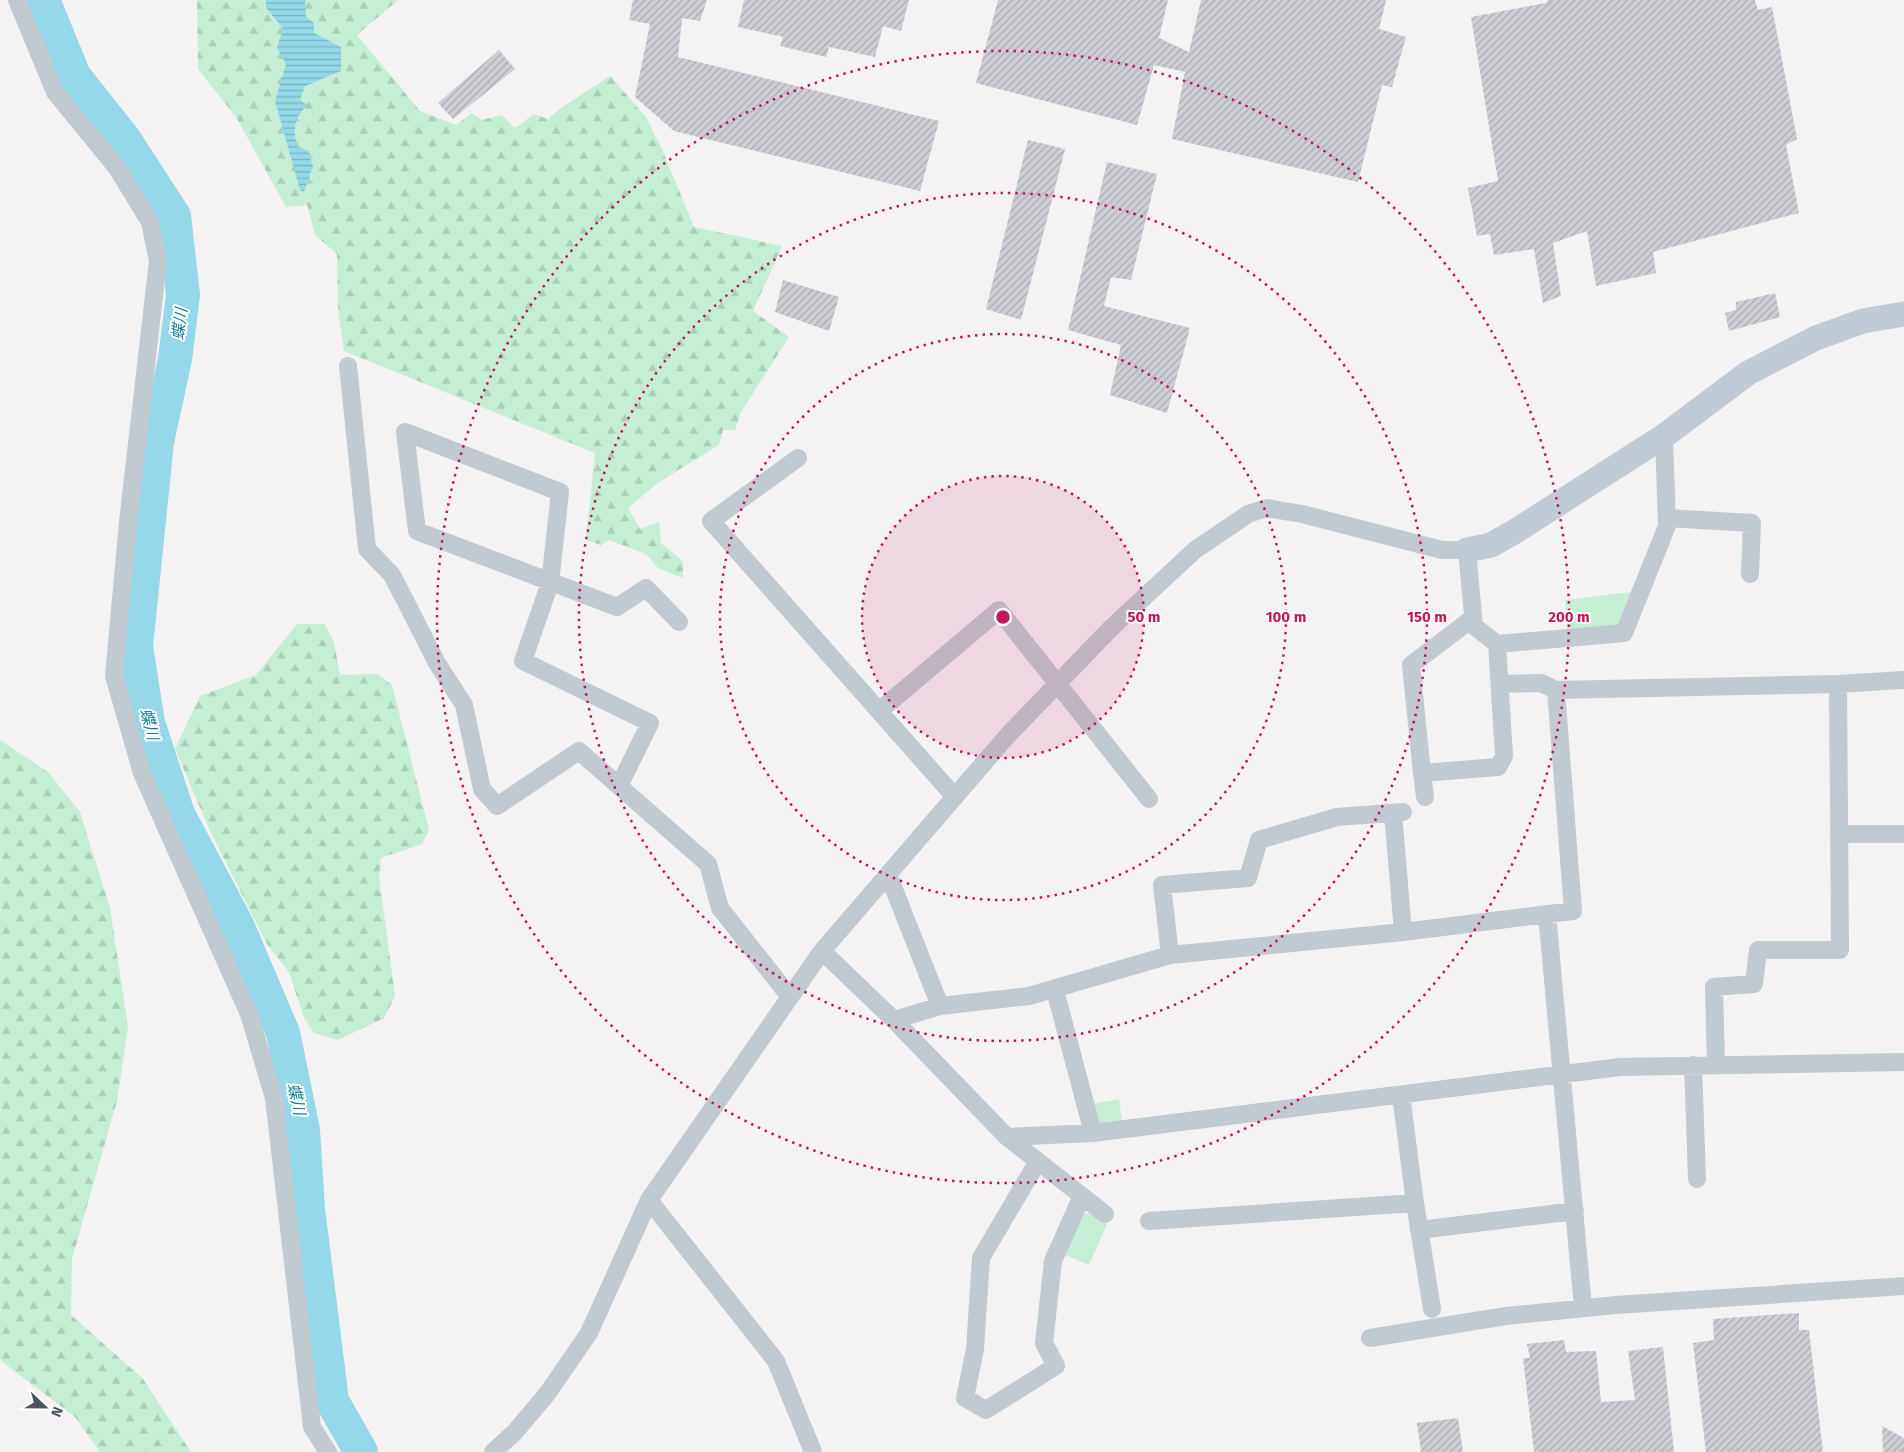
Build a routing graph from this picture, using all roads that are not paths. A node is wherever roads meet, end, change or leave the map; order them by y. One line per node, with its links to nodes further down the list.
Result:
1 (17, 0): 55 (street)
2 (1904, 314): 4 (street)
3 (348, 366): 20 (street)
4 (1664, 436): 6 (street); 7 (street)
5 (798, 458): 18 (street)
6 (1667, 518): 8 (street); 12 (street)
7 (1467, 550): 10 (street); 14 (street)
8 (1750, 574)
9 (550, 583): 9 (street); 11 (street); 20 (street)
10 (1473, 618): 12 (street); 19 (street)
11 (679, 622)
12 (1497, 644): 15 (street)
13 (1904, 680): 16 (street)
14 (1057, 684): 18 (street); 21 (street); 23 (street)
15 (1500, 684): 17 (street); 19 (street)
16 (1838, 684): 17 (street); 24 (street)
17 (1556, 690): 27 (street)
18 (879, 712): 21 (street)
19 (1422, 773): 22 (street)
20 (619, 786): 32 (street)
21 (955, 796): 26 (street)
22 (1425, 797)
23 (1149, 799)
24 (1840, 834): 25 (street); 37 (street)
25 (1904, 834)
26 (888, 874): 29 (street); 33 (street)
27 (1547, 914): 28 (street); 38 (street)
28 (1404, 932): 30 (street); 30 (street)
29 (822, 951): 32 (street); 34 (street)
30 (1170, 955): 31 (street)
31 (1056, 990): 33 (street); 40 (street)
32 (790, 996): 45 (street)
33 (940, 1006): 34 (street)
34 (894, 1020): 41 (street)
35 (1904, 1062): 37 (street)
36 (1693, 1065): 37 (street); 38 (street); 43 (street)
37 (1716, 1065)
38 (1563, 1075): 39 (street); 47 (street)
39 (1401, 1096): 40 (street); 46 (street)
40 (1094, 1133): 41 (street)
41 (1007, 1137): 42 (street)
42 (1038, 1161): 44 (street); 44 (street)
43 (1697, 1179)
44 (1082, 1196): 48 (street)
45 (649, 1200): 56 (street); 57 (street)
46 (1415, 1203): 49 (street); 50 (street)
47 (1575, 1211): 50 (street); 52 (street)
48 (1105, 1214)
49 (1149, 1222)
50 (1419, 1230): 53 (street)
51 (1904, 1286): 52 (street)
52 (1583, 1308): 54 (street)
53 (1432, 1309)
54 (1370, 1338)
55 (328, 1452)
56 (493, 1452)
57 (813, 1452)

